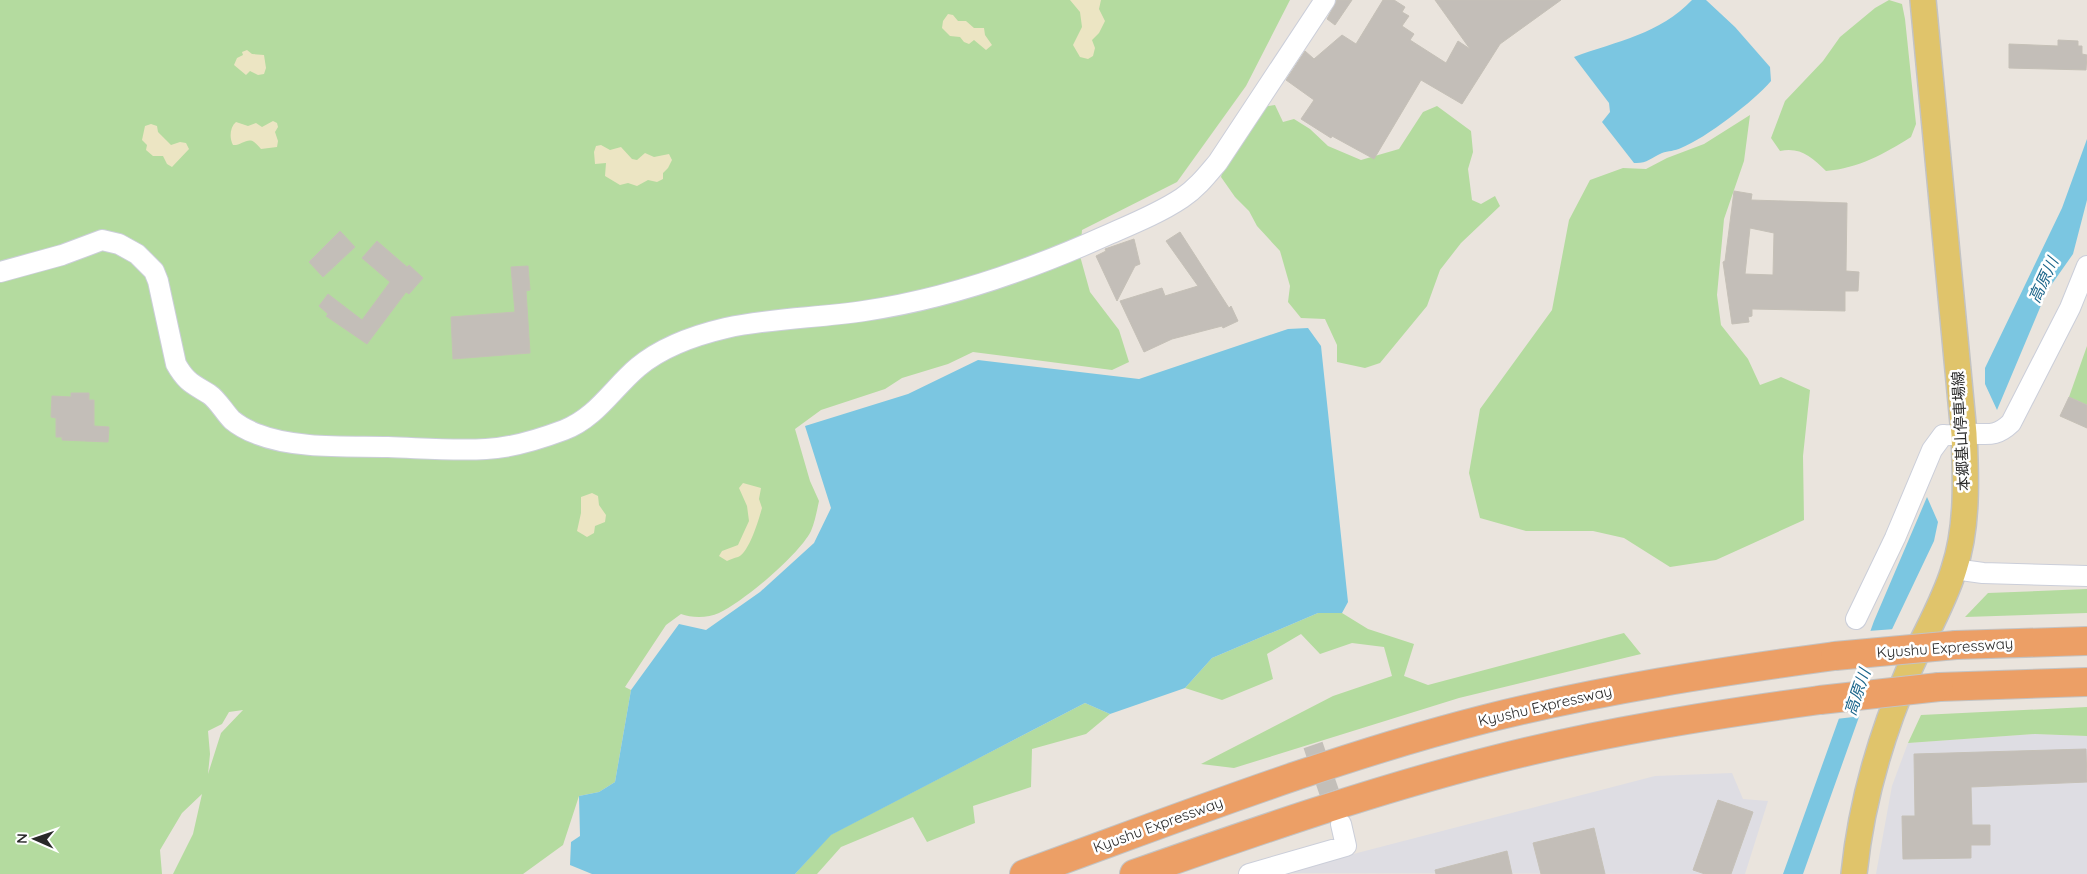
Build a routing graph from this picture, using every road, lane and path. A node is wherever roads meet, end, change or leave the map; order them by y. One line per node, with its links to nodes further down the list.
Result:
1 (1325, 0): 4 (street)
2 (1923, 0): 5 (main road, 本郷基山停車場線)
3 (2087, 266): 5 (street)
4 (0, 272)
5 (1964, 434): 6 (main road, 本郷基山停車場線); 8 (street)
6 (1954, 570): 7 (street); 15 (main road, 本郷基山停車場線)
7 (2087, 576)
8 (1856, 620)
9 (2087, 641): 12 (highway, Kyushu Expressway, bridge)
10 (2087, 682): 13 (highway, bridge)
11 (1341, 824): 14 (street)
12 (1024, 874)
13 (1134, 874)
14 (1249, 874)
15 (1854, 874)

